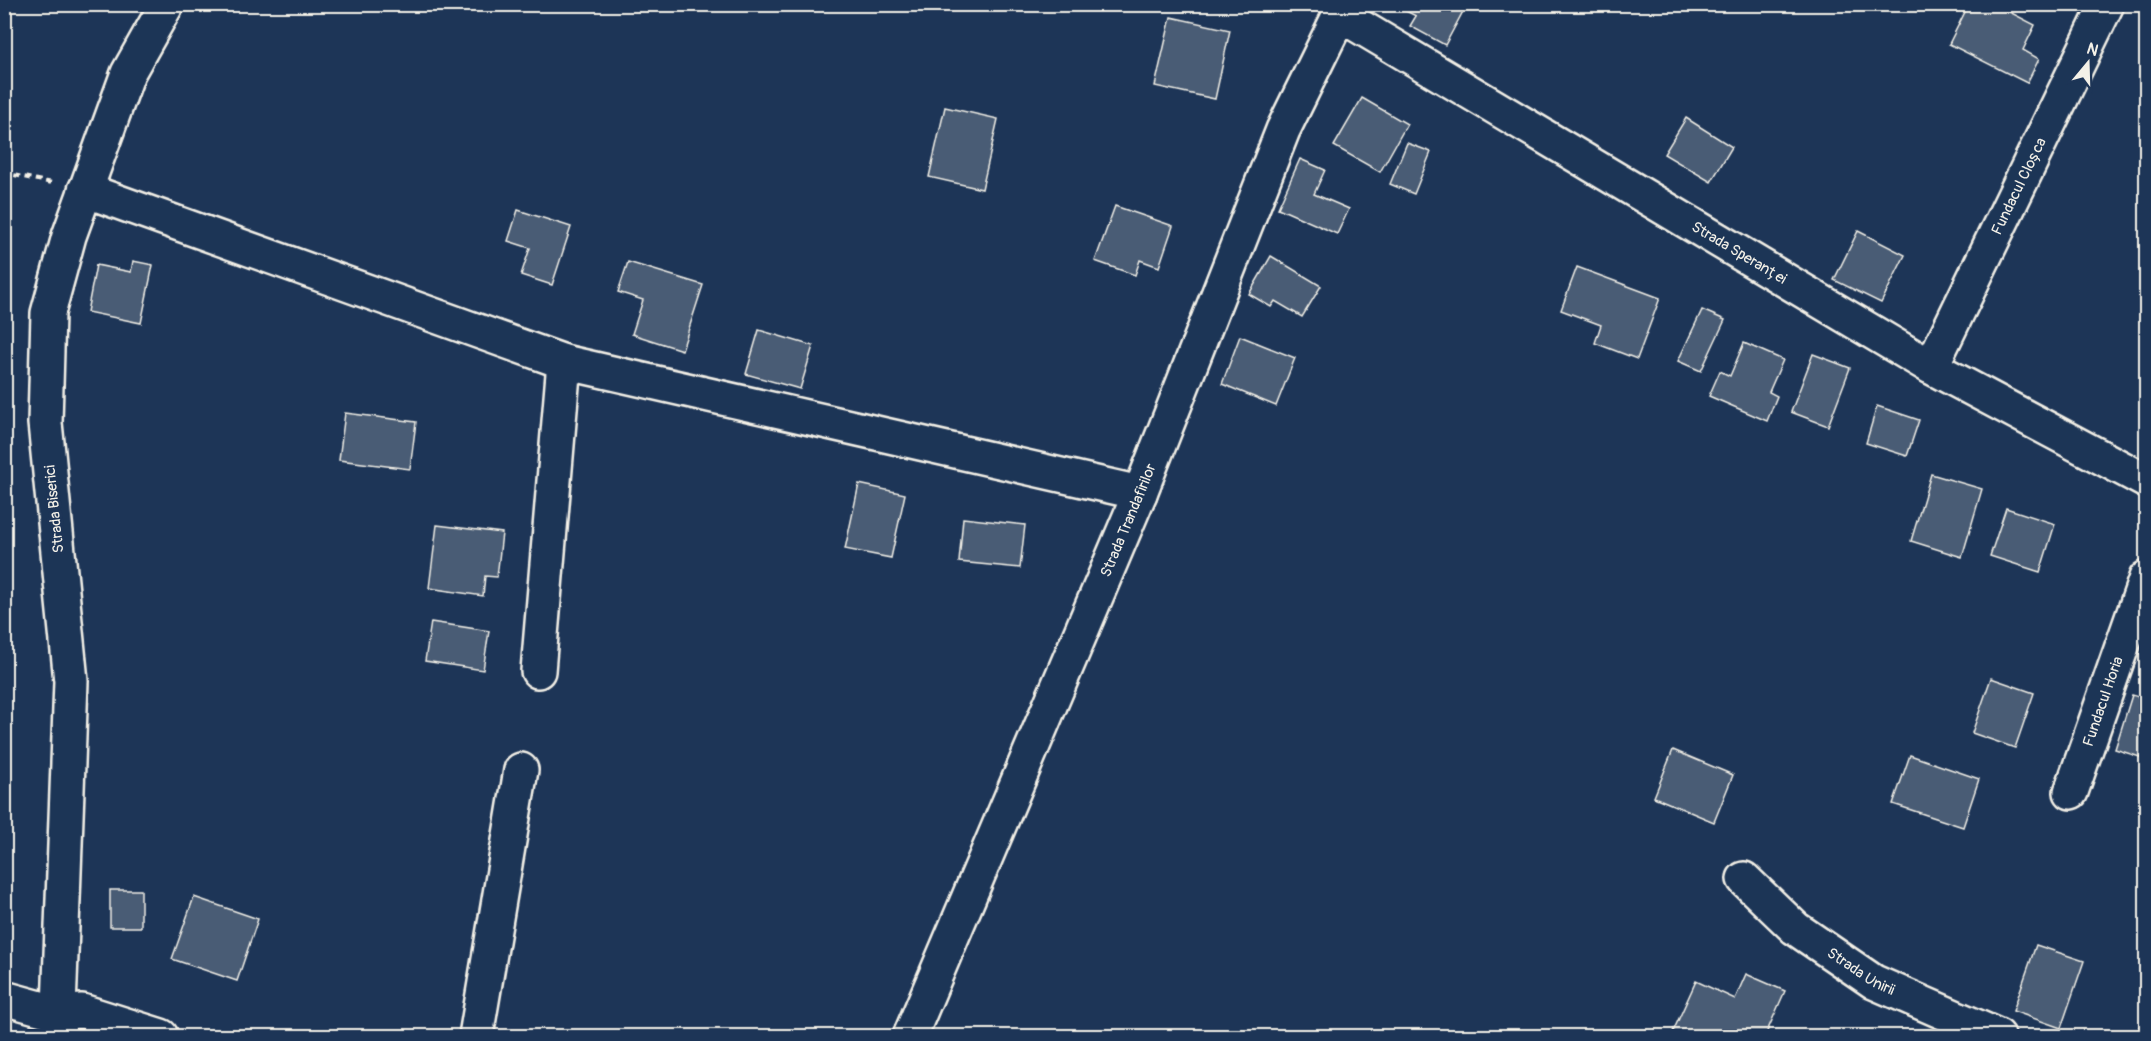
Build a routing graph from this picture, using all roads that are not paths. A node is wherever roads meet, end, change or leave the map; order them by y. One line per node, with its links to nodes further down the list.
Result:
1 (166, 4): 4 (street, Strada Biserici)
2 (2107, 4): 6 (street, Fundacul Cloșca)
3 (1342, 9): 6 (street, Strada Speranței); 8 (street, Strada Trandafirilor)
4 (85, 190): 5 (street); 15 (street, Strada Biserici)
5 (564, 362): 8 (street); 10 (street)
6 (1931, 367): 7 (street, Strada Speranței)
7 (2146, 481)
8 (1140, 493): 18 (street, Strada Trandafirilor)
9 (2146, 578): 12 (street, Fundacul Horia)
10 (538, 671)
11 (520, 770): 17 (street)
12 (2071, 792)
13 (1744, 879): 19 (street, Strada Unirii)
14 (4, 998): 15 (street)
15 (58, 1025): 16 (street)
16 (161, 1036)
17 (476, 1036)
18 (910, 1036)
19 (1998, 1036)

